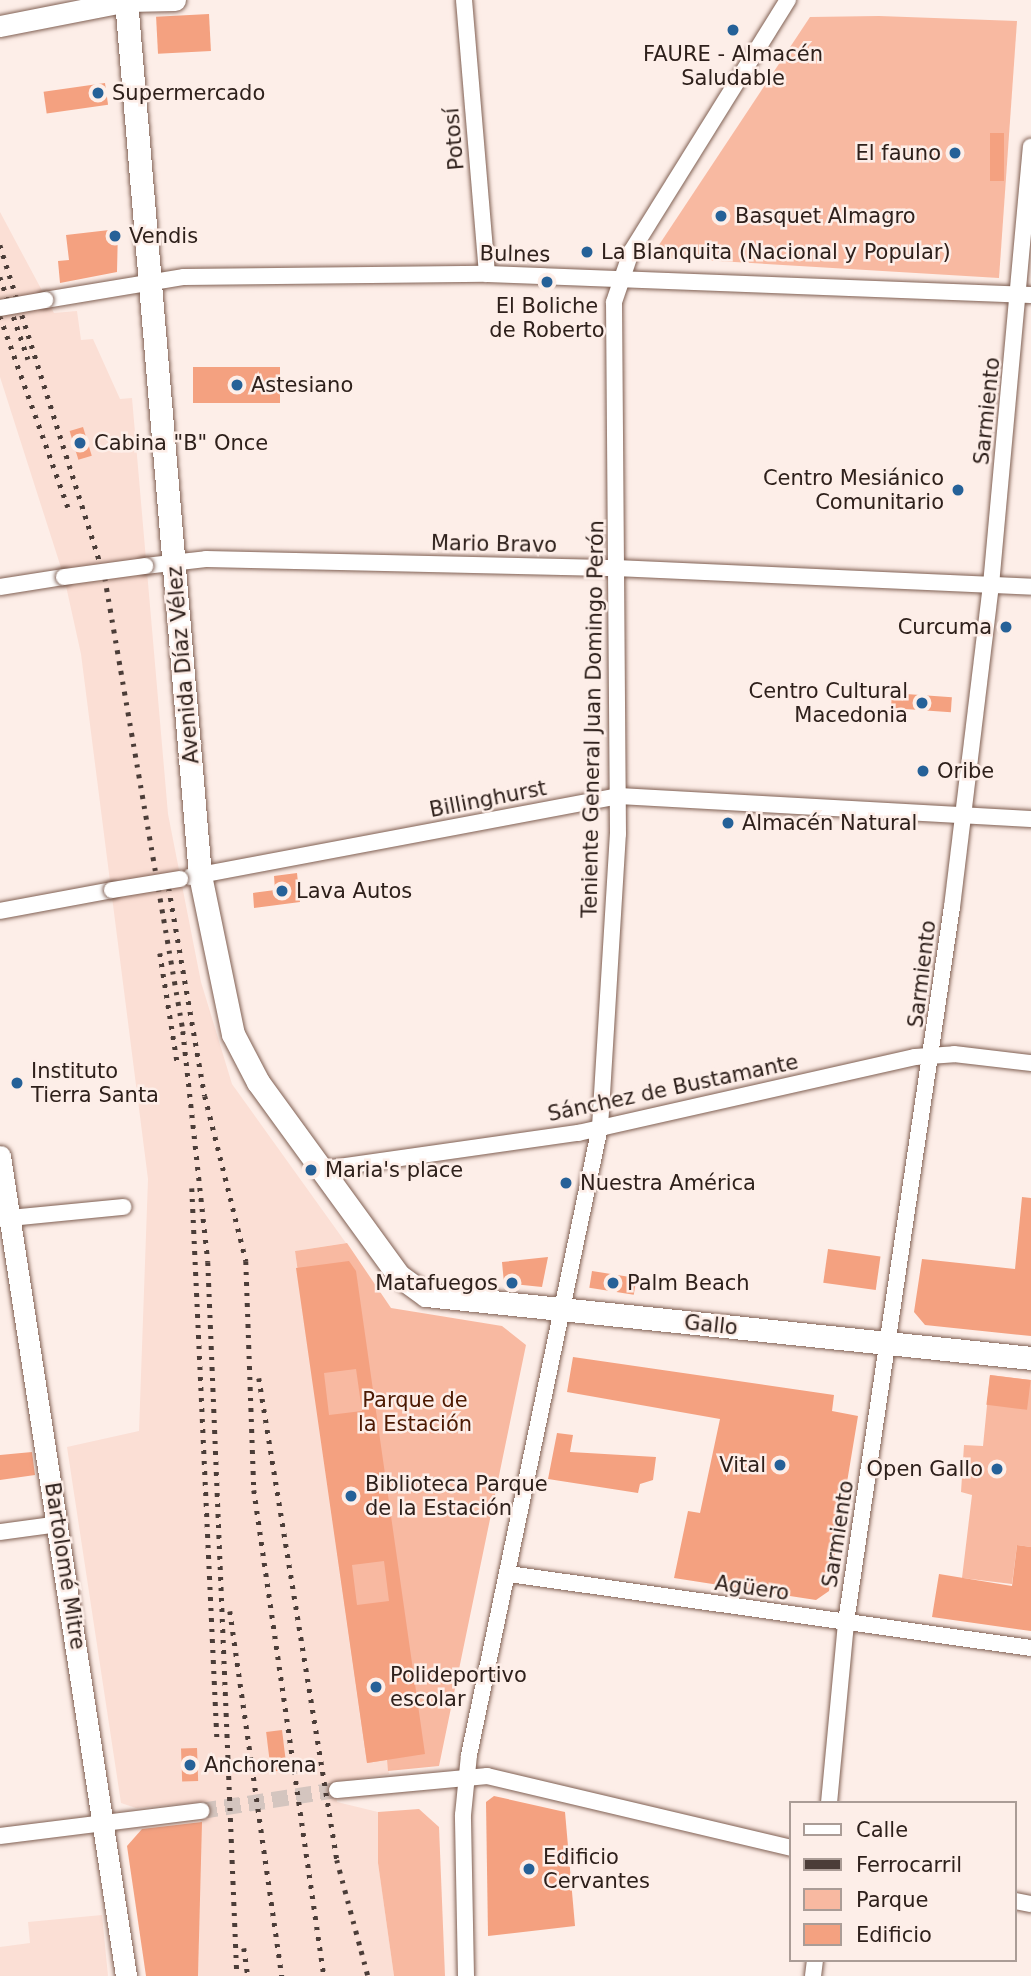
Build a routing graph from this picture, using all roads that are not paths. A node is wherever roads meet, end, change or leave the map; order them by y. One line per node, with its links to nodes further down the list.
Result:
1 (175, 0): 4 (street)
2 (464, 0): 7 (street, Potosí)
3 (788, 0): 8 (street, Teniente General Juan Domingo Perón)
4 (127, 1): 5 (street); 9 (main road, Avenida Díaz Vélez)
5 (0, 26)
6 (1031, 147): 10 (street, Sarmiento)
7 (487, 274): 8 (street, Bulnes); 9 (street, Bulnes)
8 (620, 276): 10 (street, Bulnes); 13 (street, Teniente General Juan Domingo Perón)
9 (154, 282): 11 (street, Bulnes, bridge); 12 (main road, Avenida Díaz Vélez)
10 (1025, 295): 14 (street, Sarmiento)
11 (0, 308)
12 (174, 563): 13 (street, Mario Bravo); 15 (street, Mario Bravo, bridge); 20 (main road, Avenida Díaz Vélez)
13 (618, 568): 14 (street, Mario Bravo); 17 (street, Teniente General Juan Domingo Perón)
14 (991, 585): 16 (street, Mario Bravo); 18 (street, Sarmiento)
15 (0, 587)
16 (1031, 587)
17 (618, 796): 18 (street, Billinghurst); 20 (street, Billinghurst); 24 (street, Teniente General Juan Domingo Perón)
18 (962, 814): 19 (street, Billinghurst); 22 (street, Sarmiento)
19 (1031, 819)
20 (190, 877): 21 (street, Billinghurst, bridge); 26 (main road, Avenida Díaz Vélez)
21 (0, 911)
22 (933, 1054): 23 (street, Sánchez de Bustamante); 24 (street, Sánchez de Bustamante); 31 (street, Sarmiento)
23 (1031, 1063)
24 (600, 1127): 26 (street, Sánchez de Bustamante); 30 (street, Teniente General Juan Domingo Perón)
25 (0, 1156): 28 (street, Bartolomé Mitre)
26 (324, 1169): 29 (main road, Avenida Díaz Vélez)
27 (123, 1207): 28 (street)
28 (5, 1218): 33 (street, Bartolomé Mitre)
29 (398, 1275): 30 (main road, Gallo)
30 (560, 1310): 31 (main road, Gallo); 35 (street, Teniente General Juan Domingo Perón)
31 (889, 1342): 32 (main road, Gallo); 36 (street, Sarmiento)
32 (1031, 1358)
33 (59, 1524): 34 (street); 42 (street, Bartolomé Mitre)
34 (0, 1532)
35 (509, 1574): 36 (street, Agüero); 38 (street, Teniente General Juan Domingo Perón)
36 (846, 1622): 37 (street, Agüero); 40 (street, Sarmiento)
37 (1031, 1648)
38 (467, 1776): 39 (street); 44 (street); 46 (street, Teniente General Juan Domingo Perón)
39 (337, 1790)
40 (829, 1801)
41 (201, 1811): 42 (street)
42 (105, 1823): 43 (street); 45 (street, Bartolomé Mitre)
43 (0, 1836)
44 (790, 1848)
45 (126, 1976)
46 (466, 1976)

